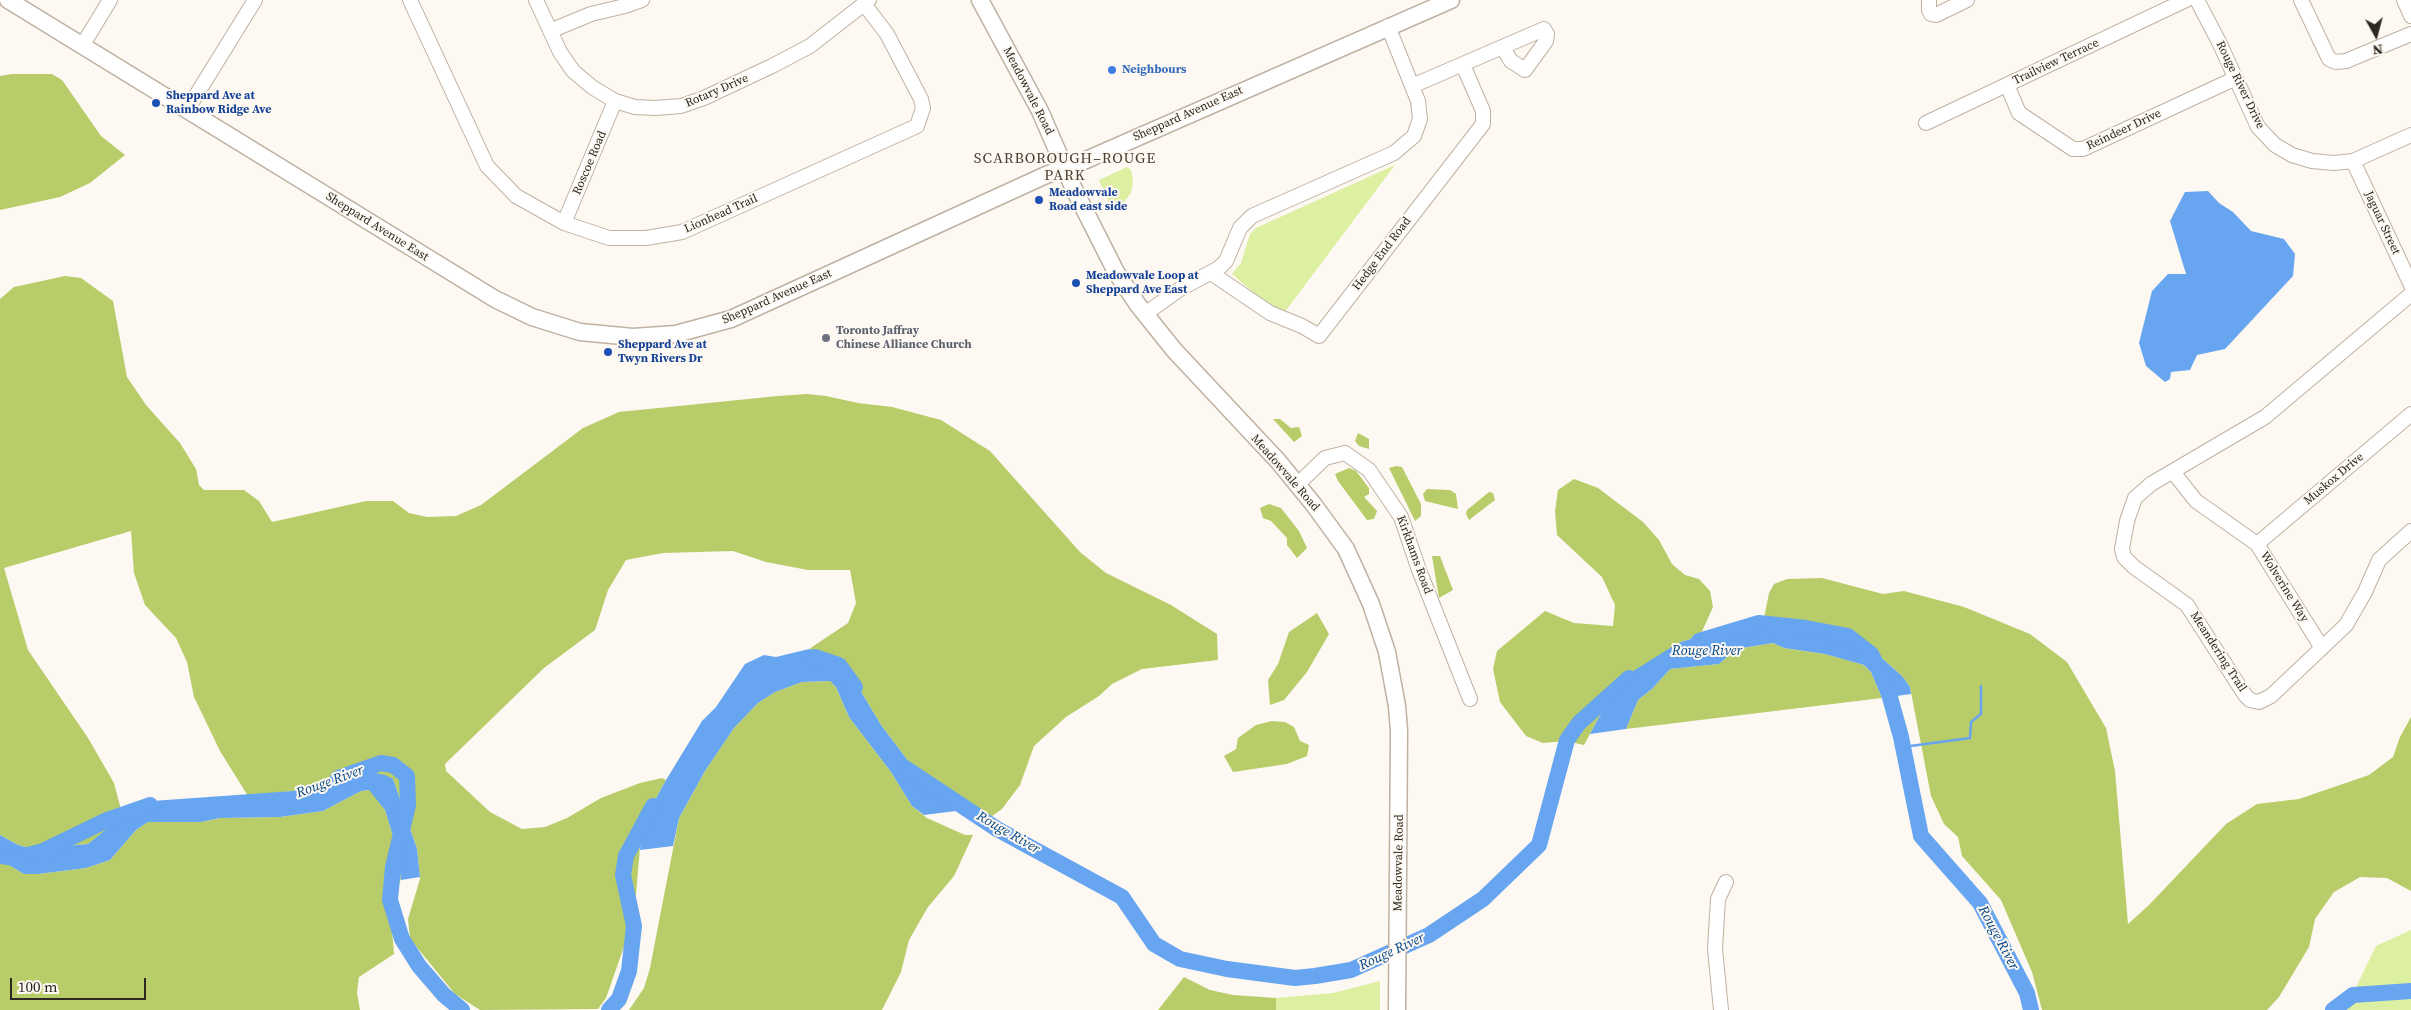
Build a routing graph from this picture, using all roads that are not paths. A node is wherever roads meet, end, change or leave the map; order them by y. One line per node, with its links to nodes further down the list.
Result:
1 (8, 0): 21 (main road, Sheppard Avenue East)
2 (110, 0): 21 (street)
3 (255, 0): 28 (street)
4 (410, 0): 33 (street, Lionhead Trail)
5 (536, 0): 19 (street, Rotary Drive)
6 (642, 0): 19 (street)
7 (980, 0): 32 (main road, Meadowvale Road)
8 (1451, 0): 16 (main road, Sheppard Avenue East)
9 (1929, 0): 15 (street)
10 (2186, 0): 25 (street, Trailview Terrace)
11 (2197, 0): 24 (street, Rouge River Drive)
12 (2301, 0): 20 (street)
13 (2404, 0): 17 (street)
14 (867, 2): 27 (street, Rotary Drive); 33 (street, Lionhead Trail)
15 (1960, 2)
16 (1440, 3): 18 (main road, Sheppard Avenue East)
17 (2411, 16)
18 (1388, 26): 26 (street); 32 (main road, Sheppard Avenue East)
19 (550, 32): 27 (street, Rotary Drive)
20 (2411, 34)
21 (82, 46): 28 (main road, Sheppard Avenue East)
22 (1503, 48): 23 (street)
23 (1463, 65): 26 (street); 34 (street, Hedge End Road)
24 (2234, 79): 25 (street, Reindeer Drive); 31 (street, Rouge River Drive)
25 (2006, 85): 29 (street, Trailview Terrace)
26 (1412, 86): 34 (street)
27 (615, 101): 33 (street, Roscoe Road)
28 (187, 110): 32 (main road, Sheppard Avenue East)
29 (1926, 123)
30 (2411, 135): 31 (street, Rouge River Drive)
31 (2353, 160): 35 (street, Jaguar Street)
32 (1065, 167): 37 (main road, Meadowvale Road)
33 (564, 223)
34 (1211, 273): 37 (street)
35 (2411, 285)
36 (2411, 294): 39 (street, Meandering Trail)
37 (1144, 314): 40 (main road, Meadowvale Road)
38 (2411, 414): 42 (street, Muskox Drive)
39 (2173, 472): 42 (street, Wolverine Way); 43 (street, Meandering Trail)
40 (1298, 484): 44 (street, Kirkhams Road); 46 (main road, Meadowvale Road)
41 (2411, 531): 43 (street, Meandering Trail)
42 (2257, 544): 43 (street, Wolverine Way)
43 (2322, 648)
44 (1470, 699)
45 (1726, 882): 47 (street)
46 (1397, 1010)
47 (1721, 1010)

